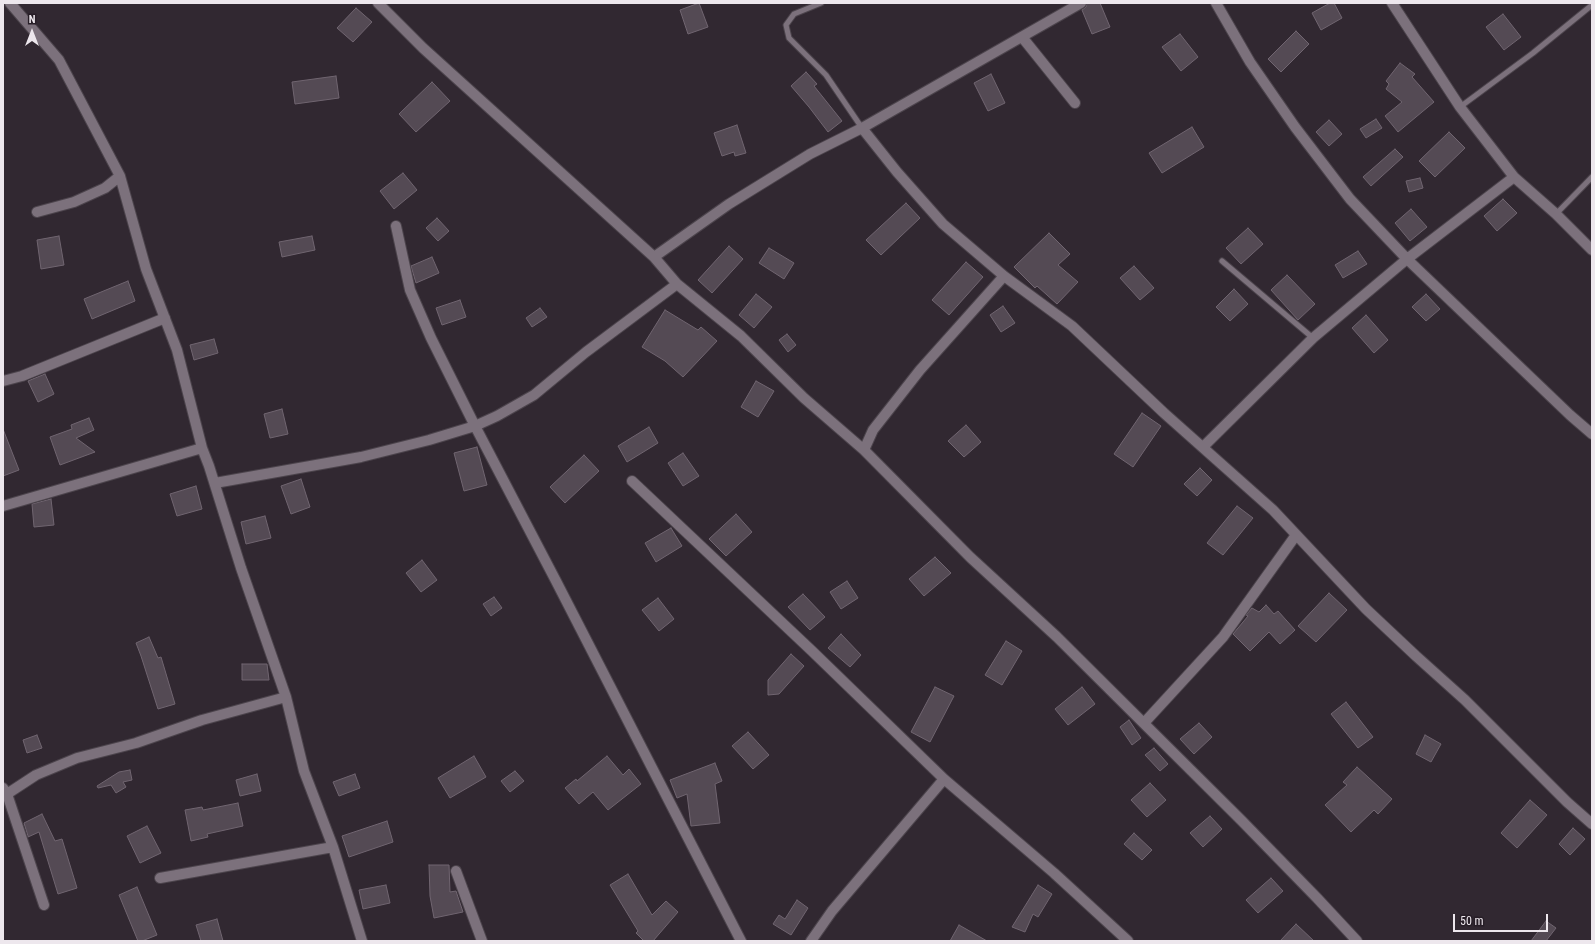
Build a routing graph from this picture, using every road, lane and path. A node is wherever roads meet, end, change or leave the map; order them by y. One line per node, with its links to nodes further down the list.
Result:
1 (10, 3): 12 (street)
2 (378, 3): 19 (street)
3 (821, 3): 11 (lane)
4 (1081, 3): 8 (street)
5 (1216, 3): 20 (street)
6 (1392, 3): 10 (street)
7 (1592, 5): 10 (lane)
8 (1022, 37): 9 (street); 11 (street)
9 (1075, 103)
10 (1460, 107): 13 (street)
11 (862, 128): 19 (street); 22 (street)
12 (120, 176): 15 (street); 24 (street)
13 (1514, 177): 16 (street); 20 (street)
14 (1592, 177): 16 (lane)
15 (37, 212)
16 (1556, 214): 18 (street)
17 (396, 226): 27 (street)
18 (1592, 250)
19 (654, 257): 23 (street)
20 (1407, 259): 25 (street); 28 (street)
21 (1222, 261): 25 (lane)
22 (1004, 276): 29 (street); 31 (street)
23 (677, 284): 27 (street); 31 (street)
24 (165, 318): 26 (street); 30 (street)
25 (1313, 338): 29 (street)
26 (3, 381)
27 (475, 426): 32 (street); 44 (street)
28 (1592, 434)
29 (1203, 447): 35 (street)
30 (202, 448): 32 (street); 34 (street)
31 (864, 450): 37 (street)
32 (215, 482): 36 (street)
33 (632, 482): 38 (street)
34 (3, 506)
35 (1296, 535): 37 (street); 40 (street)
36 (286, 697): 39 (street); 41 (street)
37 (1144, 723): 50 (street)
38 (944, 779): 48 (street); 49 (street)
39 (5, 791): 45 (street)
40 (1592, 824)
41 (334, 847): 43 (street); 46 (street)
42 (456, 871): 47 (street)
43 (160, 878)
44 (715, 890)
45 (44, 905)
46 (362, 941)
47 (482, 941)
48 (811, 941)
49 (1128, 941)
50 (1357, 941)

